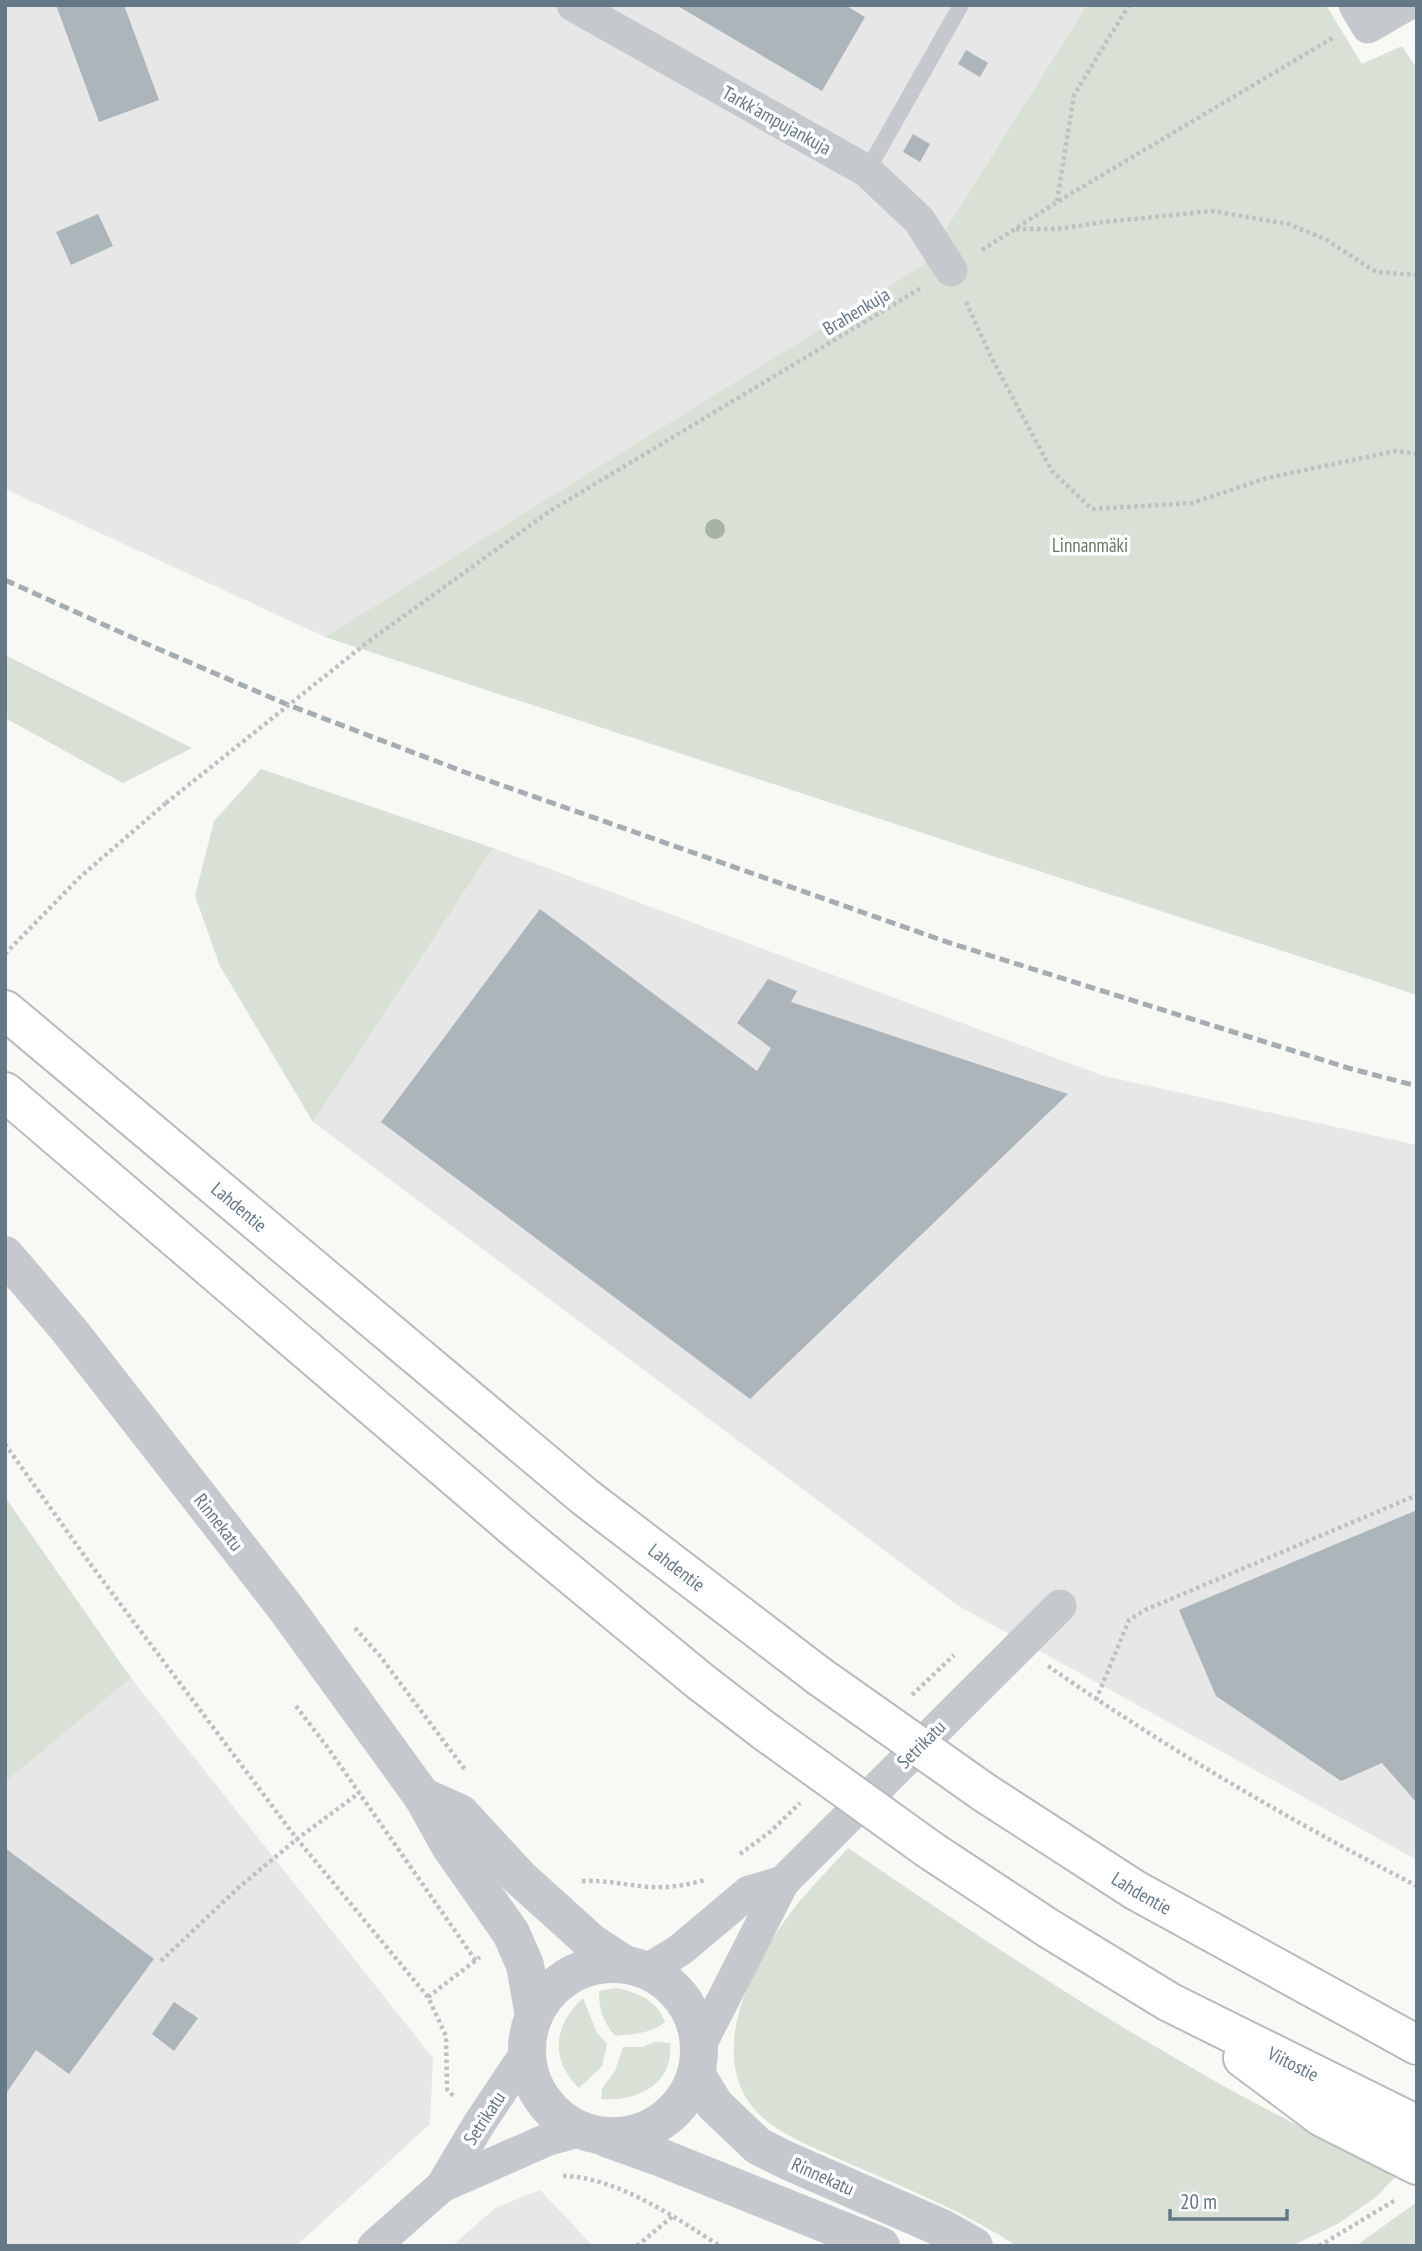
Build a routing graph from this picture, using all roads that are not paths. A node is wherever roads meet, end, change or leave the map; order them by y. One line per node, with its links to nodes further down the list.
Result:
1 (573, 5): 5 (street, Tarkk'ampujankuja)
2 (961, 5): 5 (lane)
3 (1406, 5): 4 (street)
4 (1362, 16)
5 (867, 171): 6 (street, Tarkk'ampujankuja)
6 (951, 270)
7 (5, 1010): 16 (highway, Lahdentie, bridge)
8 (5, 1092): 14 (highway, bridge)
9 (5, 1255): 11 (street, Rinnekatu)
10 (1060, 1606): 12 (street, Setrikatu)
11 (422, 1796): 13 (street); 15 (street, Rinnekatu)
12 (783, 1882): 13 (street, Setrikatu); 17 (street, Setrikatu)
13 (635, 1967): 15 (street); 17 (street)
14 (1169, 2002): 18 (highway, Viitostie); 20 (highway)
15 (530, 2034): 19 (street); 21 (street, Setrikatu)
16 (1413, 2043)
17 (698, 2060): 19 (street); 24 (street, Rinnekatu)
18 (1417, 2125)
19 (588, 2132): 21 (street, Setrikatu); 23 (street)
20 (1412, 2179)
21 (442, 2186): 22 (street, Setrikatu)
22 (374, 2246)
23 (881, 2246)
24 (974, 2246)

